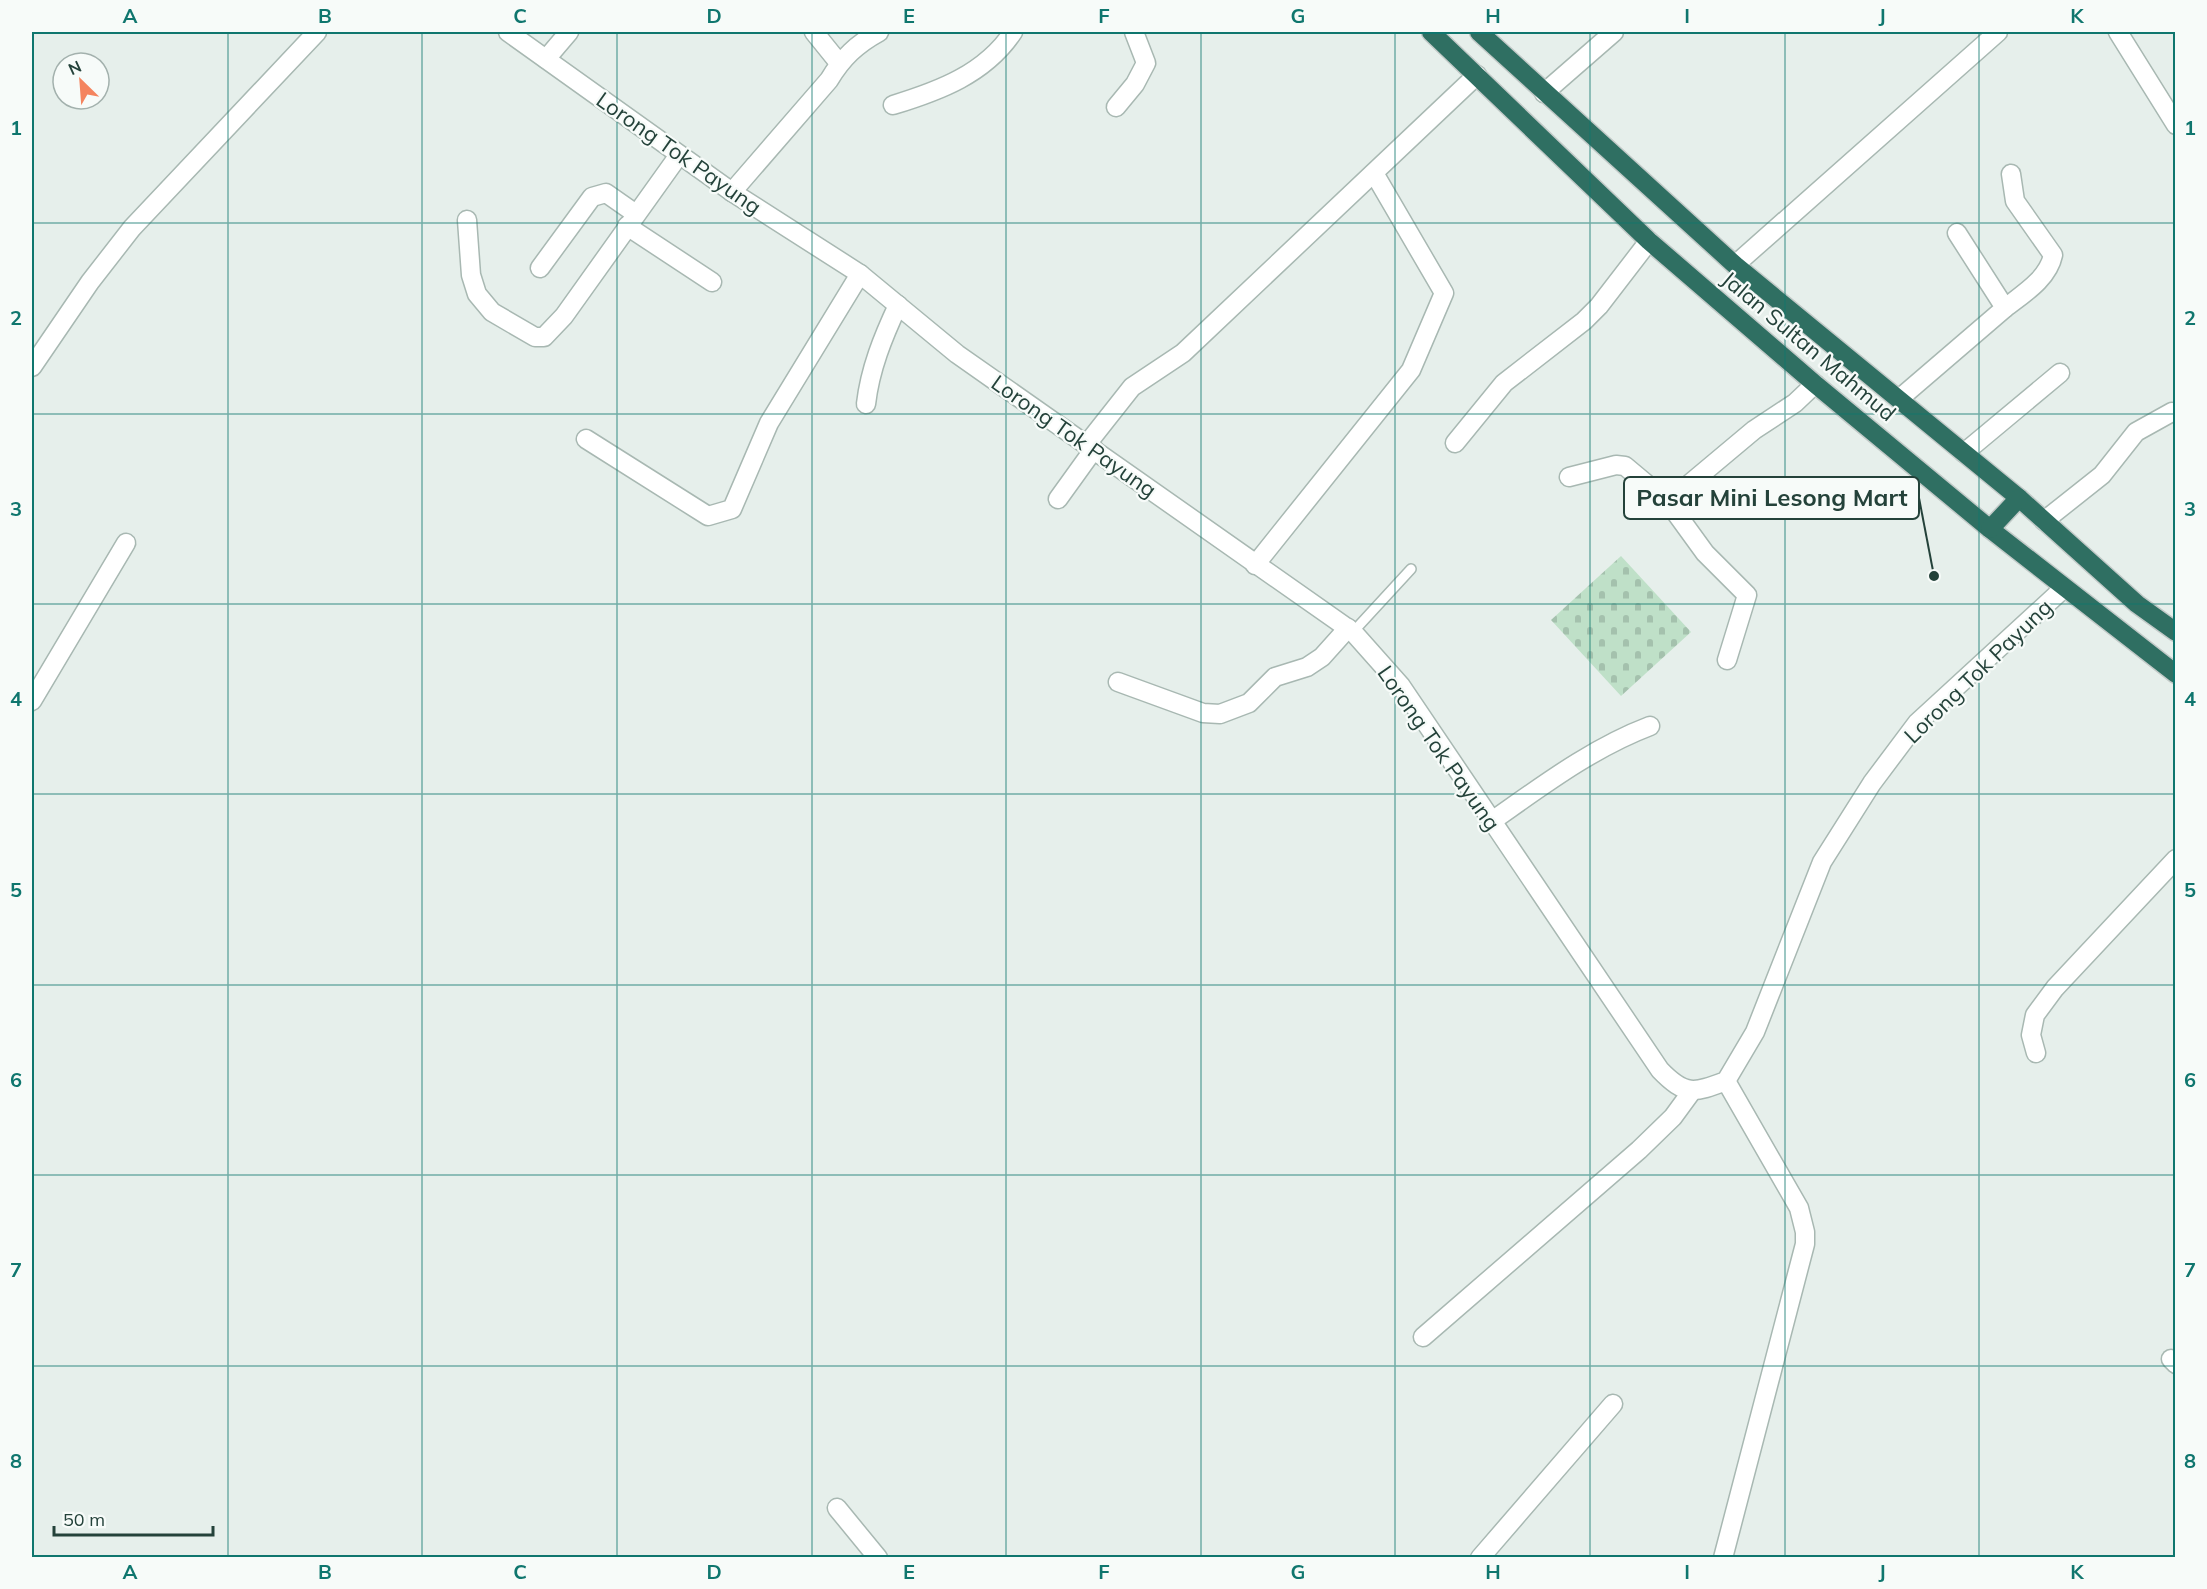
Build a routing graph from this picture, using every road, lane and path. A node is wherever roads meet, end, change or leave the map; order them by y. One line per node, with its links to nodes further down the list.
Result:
1 (317, 32): 34 (street)
2 (508, 32): 13 (street, Lorong Tok Payung)
3 (569, 32): 13 (street)
4 (814, 32): 14 (street)
5 (879, 32): 14 (street)
6 (1013, 32): 17 (street)
7 (1134, 32): 18 (street)
8 (1431, 32): 15 (highway, Jalan Sultan Mahmud)
9 (1479, 32): 16 (highway, Jalan Sultan Mahmud)
10 (1614, 32): 16 (street)
11 (1998, 32): 28 (street)
12 (2118, 32): 19 (street)
13 (546, 59): 20 (street, Lorong Tok Payung)
14 (839, 63): 23 (street)
15 (1478, 75): 21 (street); 27 (highway, Jalan Sultan Mahmud)
16 (1544, 93): 28 (highway, Jalan Sultan Mahmud)
17 (893, 105)
18 (1116, 107)
19 (2175, 125)
20 (679, 155): 23 (street, Lorong Tok Payung); 25 (street)
21 (1374, 173): 42 (street); 51 (street)
22 (2011, 174): 33 (street)
23 (732, 192): 30 (street, Lorong Tok Payung)
24 (467, 220): 25 (street)
25 (631, 220): 29 (street); 31 (street)
26 (1958, 234): 33 (street)
27 (1649, 241): 36 (highway, Jalan Sultan Mahmud); 41 (street)
28 (1736, 265): 37 (highway, Jalan Sultan Mahmud)
29 (540, 268)
30 (860, 274): 32 (street, Lorong Tok Payung); 40 (street)
31 (712, 282)
32 (898, 305): 38 (street); 42 (street, Lorong Tok Payung)
33 (2005, 308): 37 (street)
34 (32, 367)
35 (2060, 373): 43 (street)
36 (1815, 384): 47 (street); 49 (highway, Jalan Sultan Mahmud)
37 (1899, 399): 43 (highway, Jalan Sultan Mahmud)
38 (866, 404)
39 (2172, 412): 48 (street)
40 (586, 440)
41 (1455, 443)
42 (1091, 446): 46 (street); 51 (street, Lorong Tok Payung)
43 (1964, 453): 45 (highway, Jalan Sultan Mahmud)
44 (1569, 477): 47 (street)
45 (2019, 498): 48 (highway, Jalan Sultan Mahmud); 49 (highway)
46 (1058, 499)
47 (1668, 502): 56 (street)
48 (2044, 521): 55 (highway, Jalan Sultan Mahmud)
49 (1990, 529): 53 (highway, Jalan Sultan Mahmud)
50 (126, 543): 59 (street)
51 (1255, 565): 54 (street, Lorong Tok Payung)
52 (1411, 569): 54 (lane)
53 (2064, 588): 57 (highway, Jalan Sultan Mahmud); 64 (street, Lorong Tok Payung)
54 (1350, 630): 58 (street); 61 (street, Lorong Tok Payung)
55 (2175, 632)
56 (1727, 660)
57 (2175, 674)
58 (1118, 682)
59 (32, 701)
60 (1650, 726): 61 (street)
61 (1492, 821): 65 (street, Lorong Tok Payung)
62 (2175, 859): 63 (street)
63 (2036, 1053)
64 (1726, 1081): 65 (street); 71 (street)
65 (1692, 1091): 66 (street)
66 (1423, 1338)
67 (1613, 1404): 70 (street)
68 (837, 1508): 69 (street)
69 (878, 1557)
70 (1480, 1557)
71 (1723, 1557)

